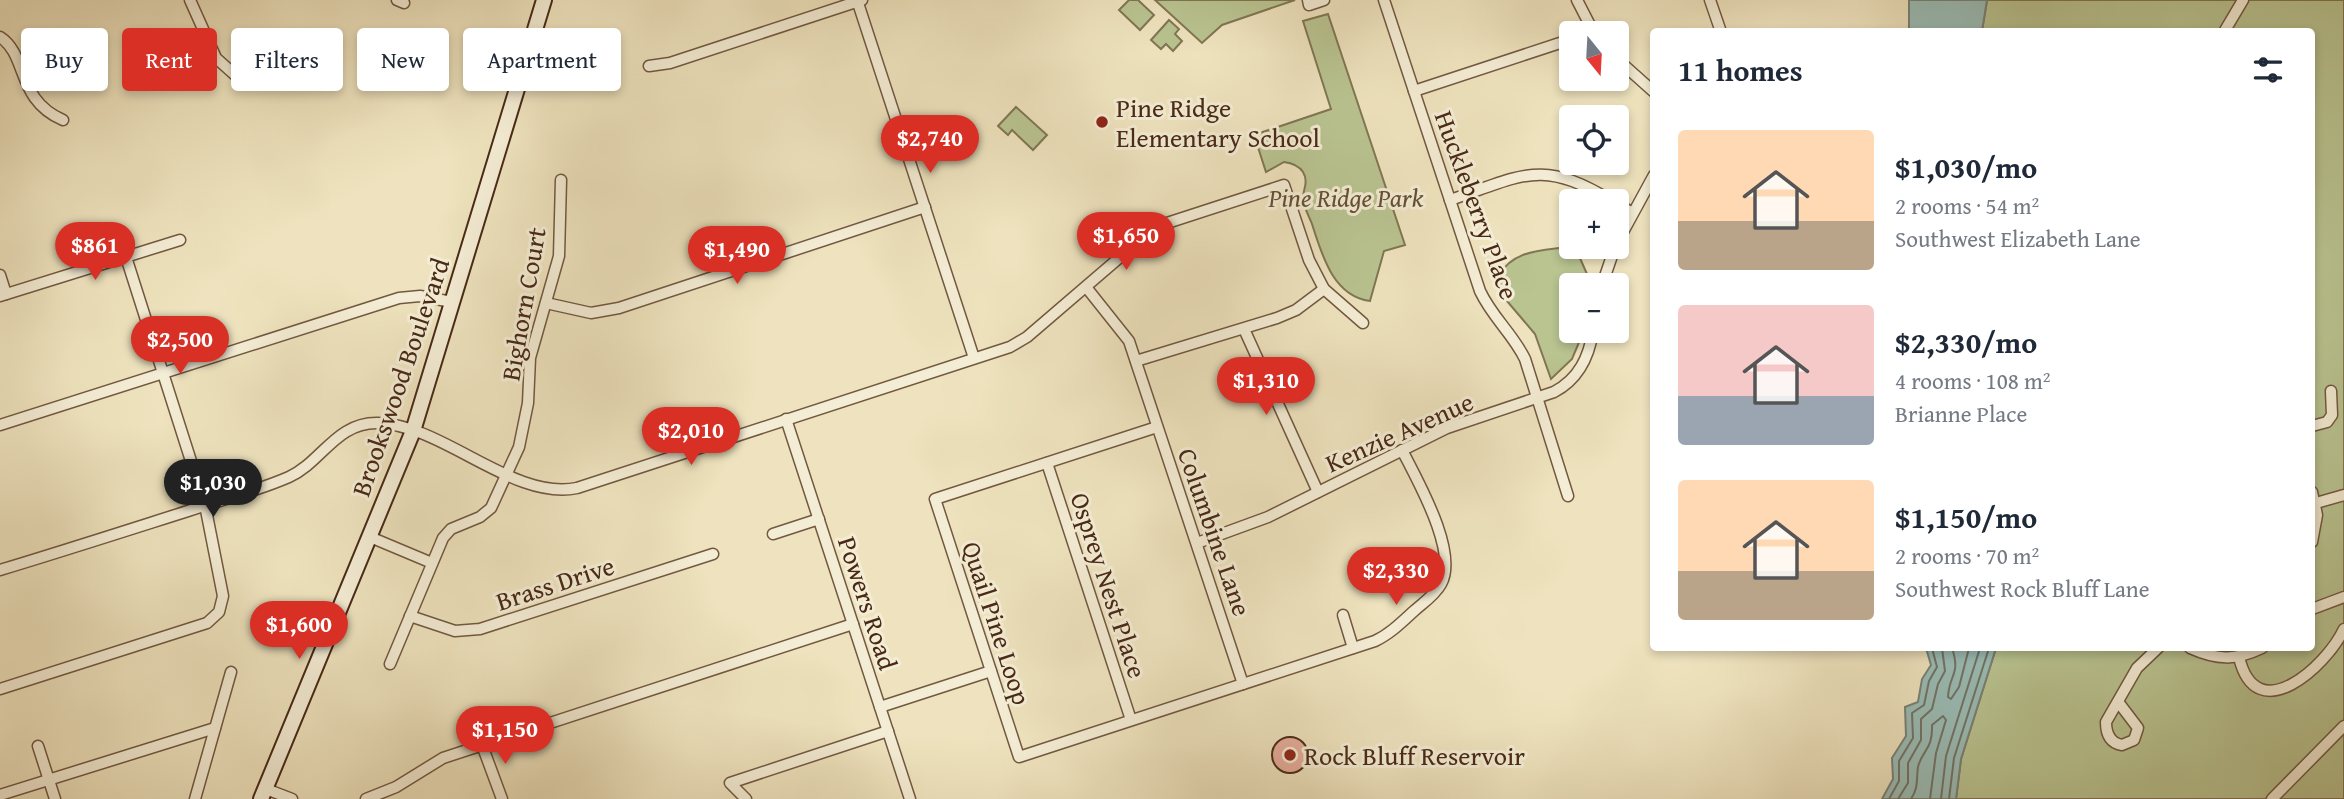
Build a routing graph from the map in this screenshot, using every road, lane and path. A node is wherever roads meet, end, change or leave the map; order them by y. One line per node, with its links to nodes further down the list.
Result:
1 (190, 0): 17 (street)
2 (544, 0): 34 (main road, Brookswood Boulevard)
3 (1324, 0): 9 (street)
4 (1384, 0): 19 (street, Huckleberry Place)
5 (1577, 0): 10 (street)
6 (1710, 0): 11 (street)
7 (2243, 0): 12 (street)
8 (859, 1): 15 (street); 25 (street)
9 (1309, 2)
10 (1587, 21)
11 (1720, 28)
12 (2226, 28)
13 (0, 37): 20 (street)
14 (1559, 43): 19 (street)
15 (649, 66)
16 (1629, 70): 18 (street)
17 (231, 71)
18 (1650, 88)
19 (1414, 92): 24 (street, Huckleberry Place)
20 (63, 120)
21 (561, 180): 35 (street, Bighorn Court)
22 (1650, 181): 26 (street)
23 (1592, 189): 24 (street)
24 (1450, 200): 43 (street, Huckleberry Place)
25 (925, 207): 35 (street); 39 (street)
26 (1631, 212): 27 (street)
27 (1629, 216)
28 (180, 240): 29 (street)
29 (126, 257): 33 (street); 41 (street)
30 (0, 275): 33 (street)
31 (1086, 287): 32 (street); 39 (street); 40 (street, Columbine Lane)
32 (1324, 289): 36 (street); 37 (street)
33 (3, 295)
34 (452, 302): 41 (street); 48 (main road, Brookswood Boulevard)
35 (546, 303): 51 (street, Bighorn Court)
36 (1363, 323)
37 (1244, 329): 40 (street); 52 (street, Kenzie Avenue)
38 (1590, 343): 43 (street, Kenzie Avenue)
39 (974, 358): 44 (street)
40 (1136, 361): 47 (street, Columbine Lane)
41 (163, 373): 45 (street); 56 (street)
42 (2331, 391): 46 (street)
43 (1538, 398): 49 (street, Kenzie Avenue); 54 (street, Huckleberry Place)
44 (786, 419): 51 (street); 57 (street, Powers Road)
45 (0, 425)
46 (2315, 425)
47 (1157, 427): 50 (street, Quail Pine Loop); 61 (street, Columbine Lane)
48 (413, 431): 51 (street); 56 (street); 59 (main road, Brookswood Boulevard)
49 (1402, 450): 52 (street, Kenzie Avenue); 71 (street, Quail Pine Loop)
50 (1047, 463): 77 (street, Quail Pine Loop); 83 (street, Osprey Nest Place)
51 (508, 474): 63 (street, Bighorn Court)
52 (1318, 492): 61 (street, Kenzie Avenue)
53 (2344, 495): 55 (street)
54 (1568, 496)
55 (2316, 503): 60 (street)
56 (205, 505): 64 (street); 80 (street)
57 (819, 519): 58 (street); 69 (street, Powers Road)
58 (774, 534)
59 (370, 537): 63 (street); 90 (main road, Brookswood Boulevard)
60 (2315, 537)
61 (1198, 543): 79 (street, Columbine Lane)
62 (713, 554): 68 (street, Brass Drive)
63 (432, 563): 68 (street, Bighorn Court)
64 (0, 570)
65 (2344, 597): 66 (street)
66 (2315, 608)
67 (1343, 615): 71 (street)
68 (410, 616): 76 (street, Bighorn Court)
69 (853, 624): 82 (street, Powers Road); 87 (street)
70 (2344, 629): 75 (street)
71 (1353, 648): 79 (street, Quail Pine Loop)
72 (2155, 651): 81 (street)
73 (2198, 651): 75 (street)
74 (2254, 651): 75 (street)
75 (2238, 657)
76 (390, 664)
77 (991, 671): 82 (street); 83 (street, Quail Pine Loop)
78 (231, 672): 85 (street)
79 (1243, 684): 83 (street, Quail Pine Loop)
80 (0, 690)
81 (2119, 704)
82 (880, 707): 86 (street, Powers Road)
83 (1131, 720)
84 (2344, 726): 99 (street)
85 (215, 728): 89 (street); 93 (street)
86 (888, 731): 97 (street); 98 (street, Powers Road)
87 (482, 745): 95 (street); 96 (street)
88 (37, 746): 89 (street)
89 (48, 780): 91 (street); 92 (street)
90 (264, 794): 94 (street)
91 (0, 795)
92 (54, 799)
93 (195, 799)
94 (292, 799)
95 (366, 799)
96 (502, 799)
97 (747, 799)
98 (910, 799)
99 (2272, 799)

